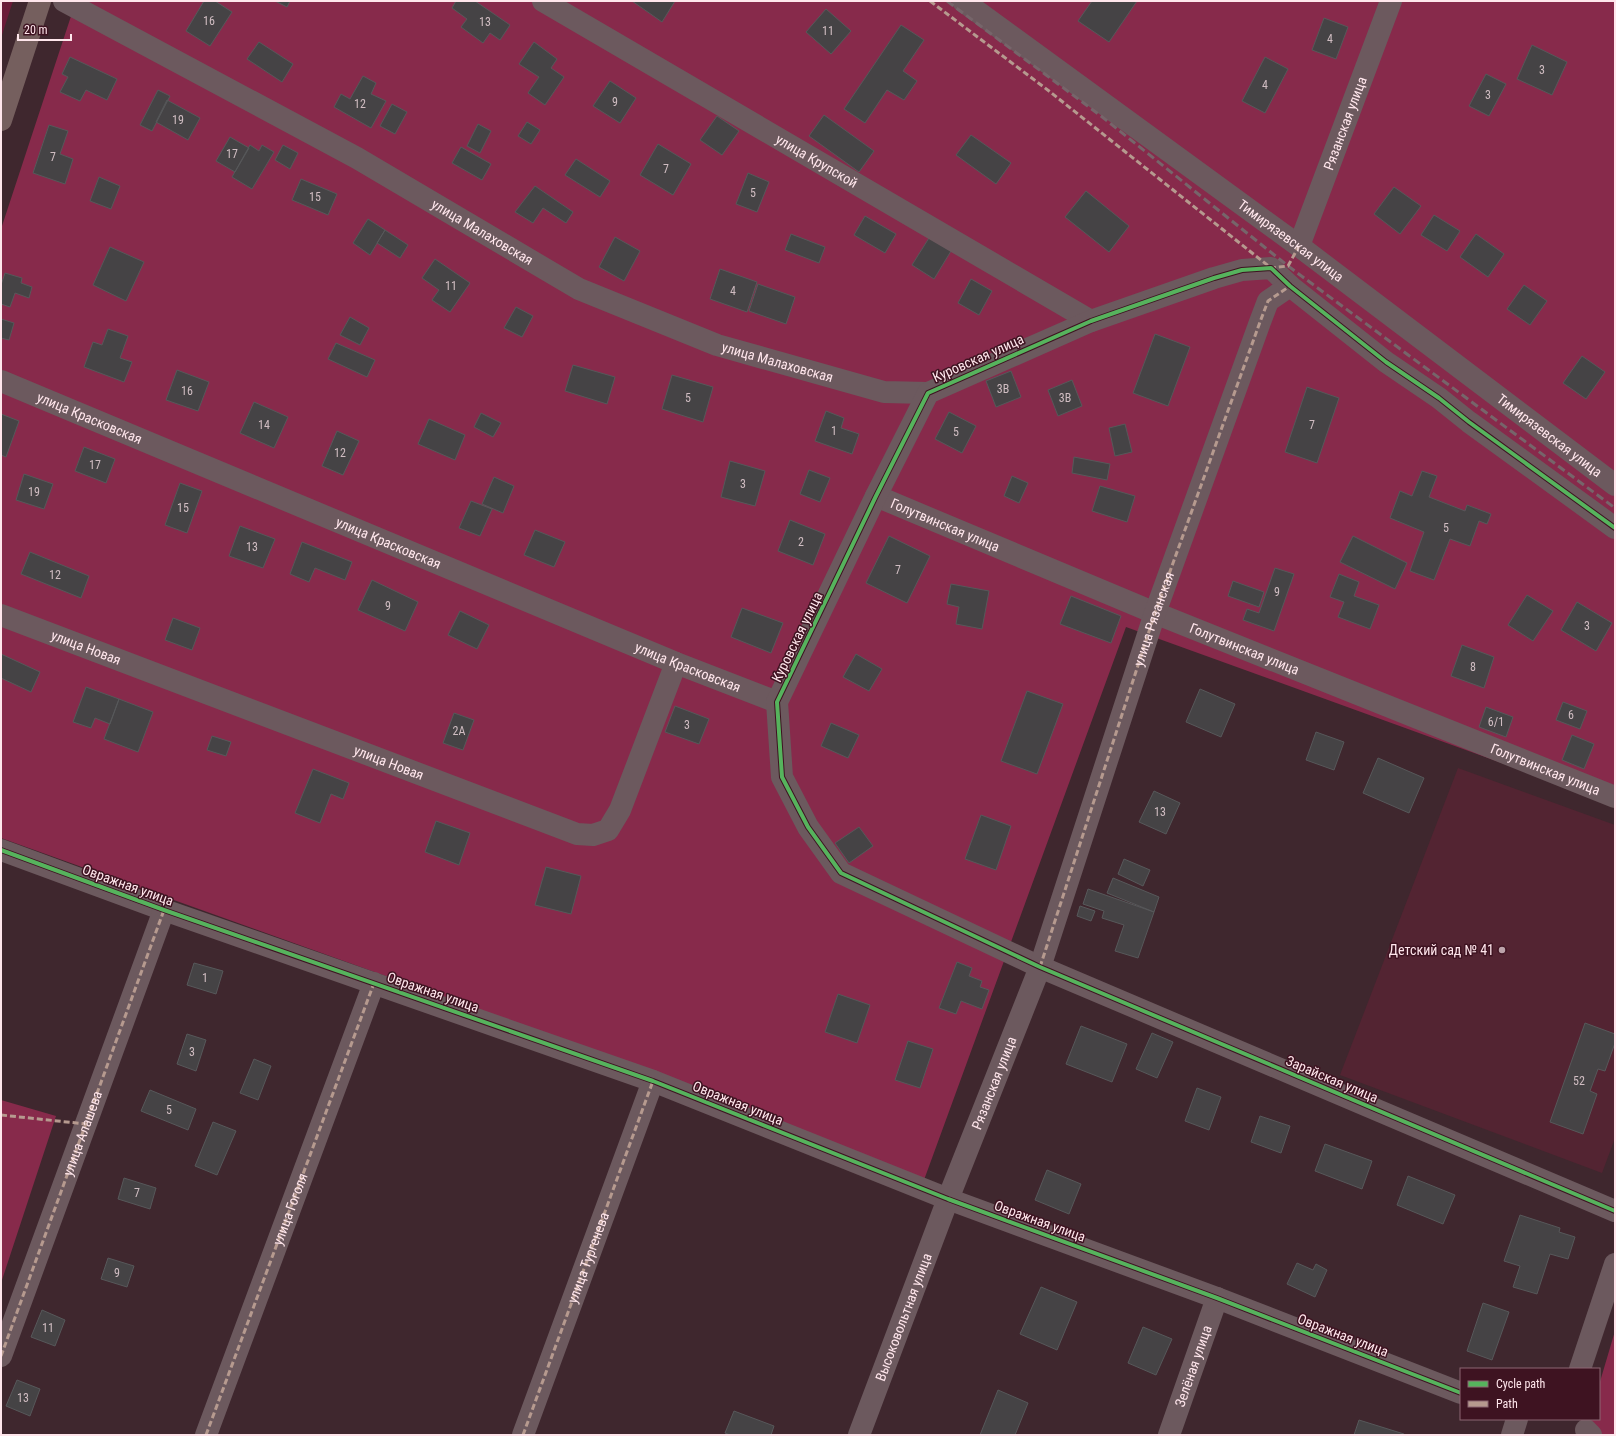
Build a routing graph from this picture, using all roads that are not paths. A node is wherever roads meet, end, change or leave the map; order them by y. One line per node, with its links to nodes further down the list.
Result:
1 (40, 1): 6 (main road)
2 (64, 1): 11 (street, улица Малаховская)
3 (543, 1): 9 (street, улица Крупской)
4 (963, 1): 7 (street, Тимирязевская улица)
5 (1391, 1): 7 (street, Рязанская улица)
6 (1, 120)
7 (1298, 246): 12 (street, Тимирязевская улица)
8 (1290, 286): 9 (street, Куровская улица); 14 (street); 15 (street, улица Рязанская)
9 (1091, 321): 11 (street, Куровская улица)
10 (1, 381): 17 (street, улица Красковская)
11 (928, 393): 13 (street, Куровская улица)
12 (1615, 485)
13 (876, 496): 15 (street, Голутвинская улица); 18 (street, Куровская улица)
14 (1615, 528)
15 (1155, 614): 19 (street, Голутвинская улица); 22 (street, улица Рязанская)
16 (1, 615): 17 (street, улица Новая)
17 (676, 663): 18 (street, улица Красковская)
18 (778, 702): 22 (street, Зарайская улица)
19 (1615, 797)
20 (1, 850): 21 (street, Овражная улица)
21 (164, 910): 23 (street, Овражная улица); 29 (street, улица Алашева)
22 (1040, 967): 25 (street, Рязанская улица); 26 (street, Зарайская улица)
23 (374, 983): 24 (street, Овражная улица); 33 (street, улица Гоголя)
24 (653, 1081): 25 (street, Овражная улица); 34 (street, улица Тургенева)
25 (948, 1199): 28 (street, Овражная улица); 35 (street, Высоковольтная улица)
26 (1615, 1211)
27 (1615, 1264): 30 (street)
28 (1217, 1298): 31 (street, Овражная улица); 36 (street, Зелёная улица)
29 (1, 1356)
30 (1580, 1368)
31 (1460, 1392)
32 (1518, 1420): 37 (street)
33 (206, 1435)
34 (523, 1435)
35 (859, 1435)
36 (1169, 1435)
37 (1512, 1435)

